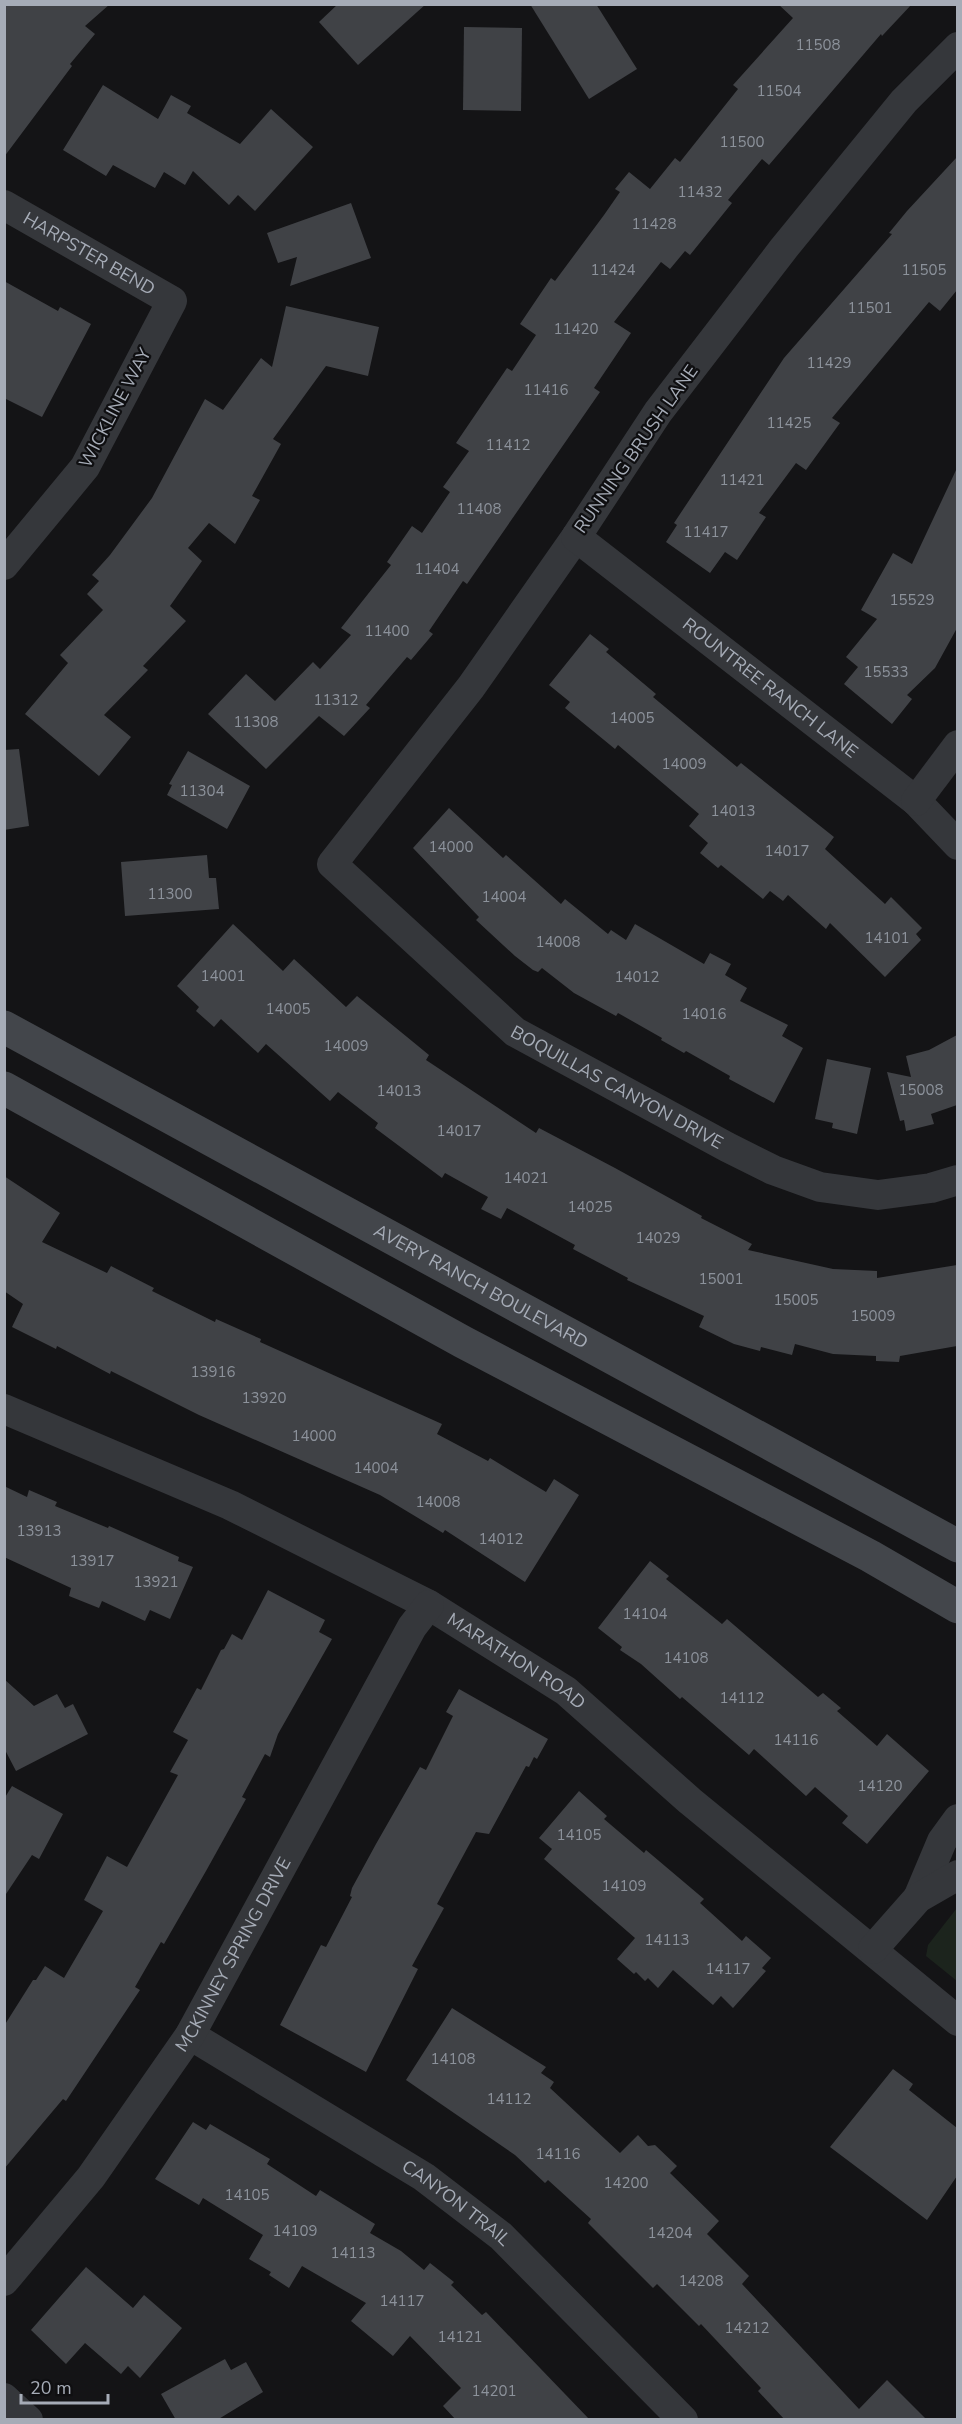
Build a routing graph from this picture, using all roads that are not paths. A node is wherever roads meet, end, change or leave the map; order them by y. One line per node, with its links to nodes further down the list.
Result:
1 (957, 47): 4 (street, RUNNING BRUSH LANE)
2 (4, 205): 3 (street, HARPSTER BEND)
3 (172, 301): 5 (street, WICKLINE WAY)
4 (576, 537): 7 (street, ROUNTREE RANCH LANE); 9 (street, RUNNING BRUSH LANE)
5 (4, 565)
6 (957, 745): 7 (street)
7 (916, 801): 8 (street, ROUNTREE RANCH LANE)
8 (957, 846)
9 (332, 864): 12 (street, BOQUILLAS CANYON DRIVE)
10 (4, 1027): 14 (main road, AVERY RANCH BOULEVARD)
11 (4, 1088): 16 (main road)
12 (957, 1180)
13 (4, 1409): 15 (street, MARATHON ROAD)
14 (957, 1546)
15 (429, 1605): 20 (street, MARATHON ROAD); 22 (street, MCKINNEY SPRING DRIVE)
16 (957, 1607)
17 (957, 1818): 19 (street)
18 (957, 1875): 19 (street)
19 (918, 1898): 20 (street)
20 (873, 1949): 21 (street, MARATHON ROAD)
21 (957, 2021)
22 (190, 2035): 23 (street, MCKINNEY SPRING DRIVE); 26 (street, CANYON TRAIL)
23 (4, 2280)
24 (4, 2398): 25 (street)
25 (28, 2420)
26 (683, 2420)

